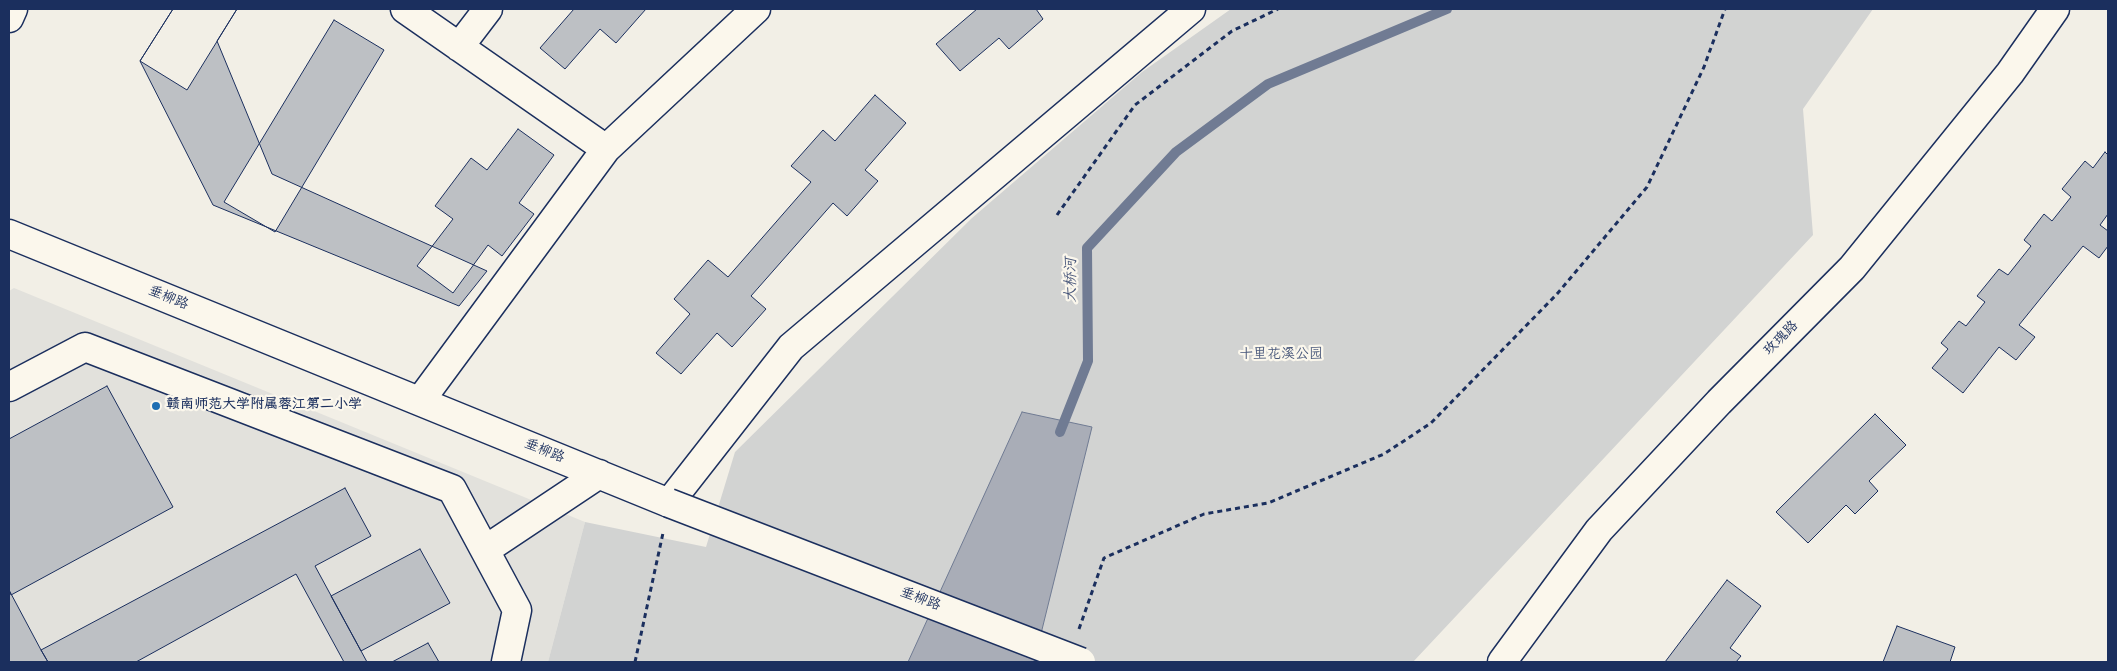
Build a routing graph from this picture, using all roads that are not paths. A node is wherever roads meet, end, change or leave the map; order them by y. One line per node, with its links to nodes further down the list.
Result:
1 (13, 9): 7 (street)
2 (405, 9): 8 (street)
3 (488, 9): 8 (street)
4 (756, 9): 9 (street)
5 (1191, 9): 14 (street)
6 (2055, 9): 18 (street, 玫瑰路)
7 (9, 18)
8 (459, 47): 9 (street)
9 (606, 149): 12 (street)
10 (9, 234): 12 (street, 垂柳路)
11 (9, 387): 15 (street)
12 (420, 401): 13 (street, 垂柳路)
13 (599, 474): 14 (street, 垂柳路); 15 (street)
14 (669, 503): 16 (street, 垂柳路, bridge)
15 (485, 550): 17 (street)
16 (1079, 649)
17 (506, 662)
18 (1502, 662)

